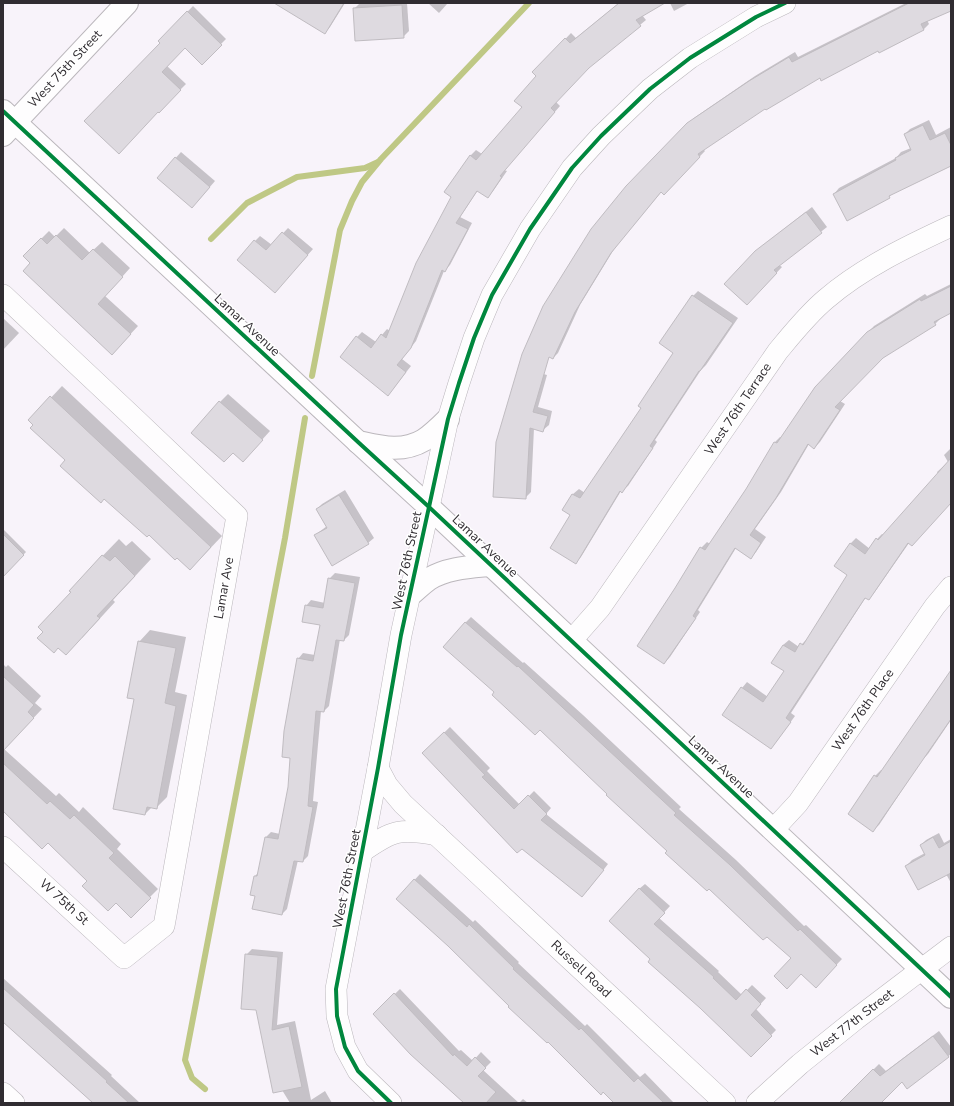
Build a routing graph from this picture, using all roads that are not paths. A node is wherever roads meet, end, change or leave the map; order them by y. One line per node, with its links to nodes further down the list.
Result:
1 (127, 3): 3 (street, West 75th Street)
2 (785, 3): 6 (street, West 76th Street)
3 (7, 123): 7 (street, Lamar Avenue)
4 (951, 226): 12 (street, West 76th Terrace)
5 (3, 295): 19 (street, Lamar Ave)
6 (448, 419): 7 (street); 8 (street, West 76th Street)
7 (358, 442): 8 (street, Lamar Avenue)
8 (429, 507): 9 (street, Lamar Avenue); 11 (street, West 76th Street)
9 (490, 565): 11 (street); 12 (street, Lamar Avenue)
10 (951, 587): 14 (street, West 76th Place)
11 (410, 595): 13 (street, West 76th Street)
12 (571, 641): 14 (street, Lamar Avenue)
13 (378, 768): 15 (street, Russell Road); 17 (street, West 76th Street)
14 (773, 830): 20 (street, Lamar Avenue)
15 (437, 835): 17 (street); 25 (street, Russell Road)
16 (3, 847): 19 (street, W 75th St)
17 (363, 851): 24 (street, West 76th Street)
18 (951, 947): 20 (street, West 77th Street)
19 (124, 958)
20 (922, 970): 21 (street, Lamar Avenue); 26 (street, West 77th Street)
21 (951, 997)
22 (3, 1093): 23 (street)
23 (14, 1103)
24 (391, 1103)
25 (725, 1103)
26 (757, 1103)

